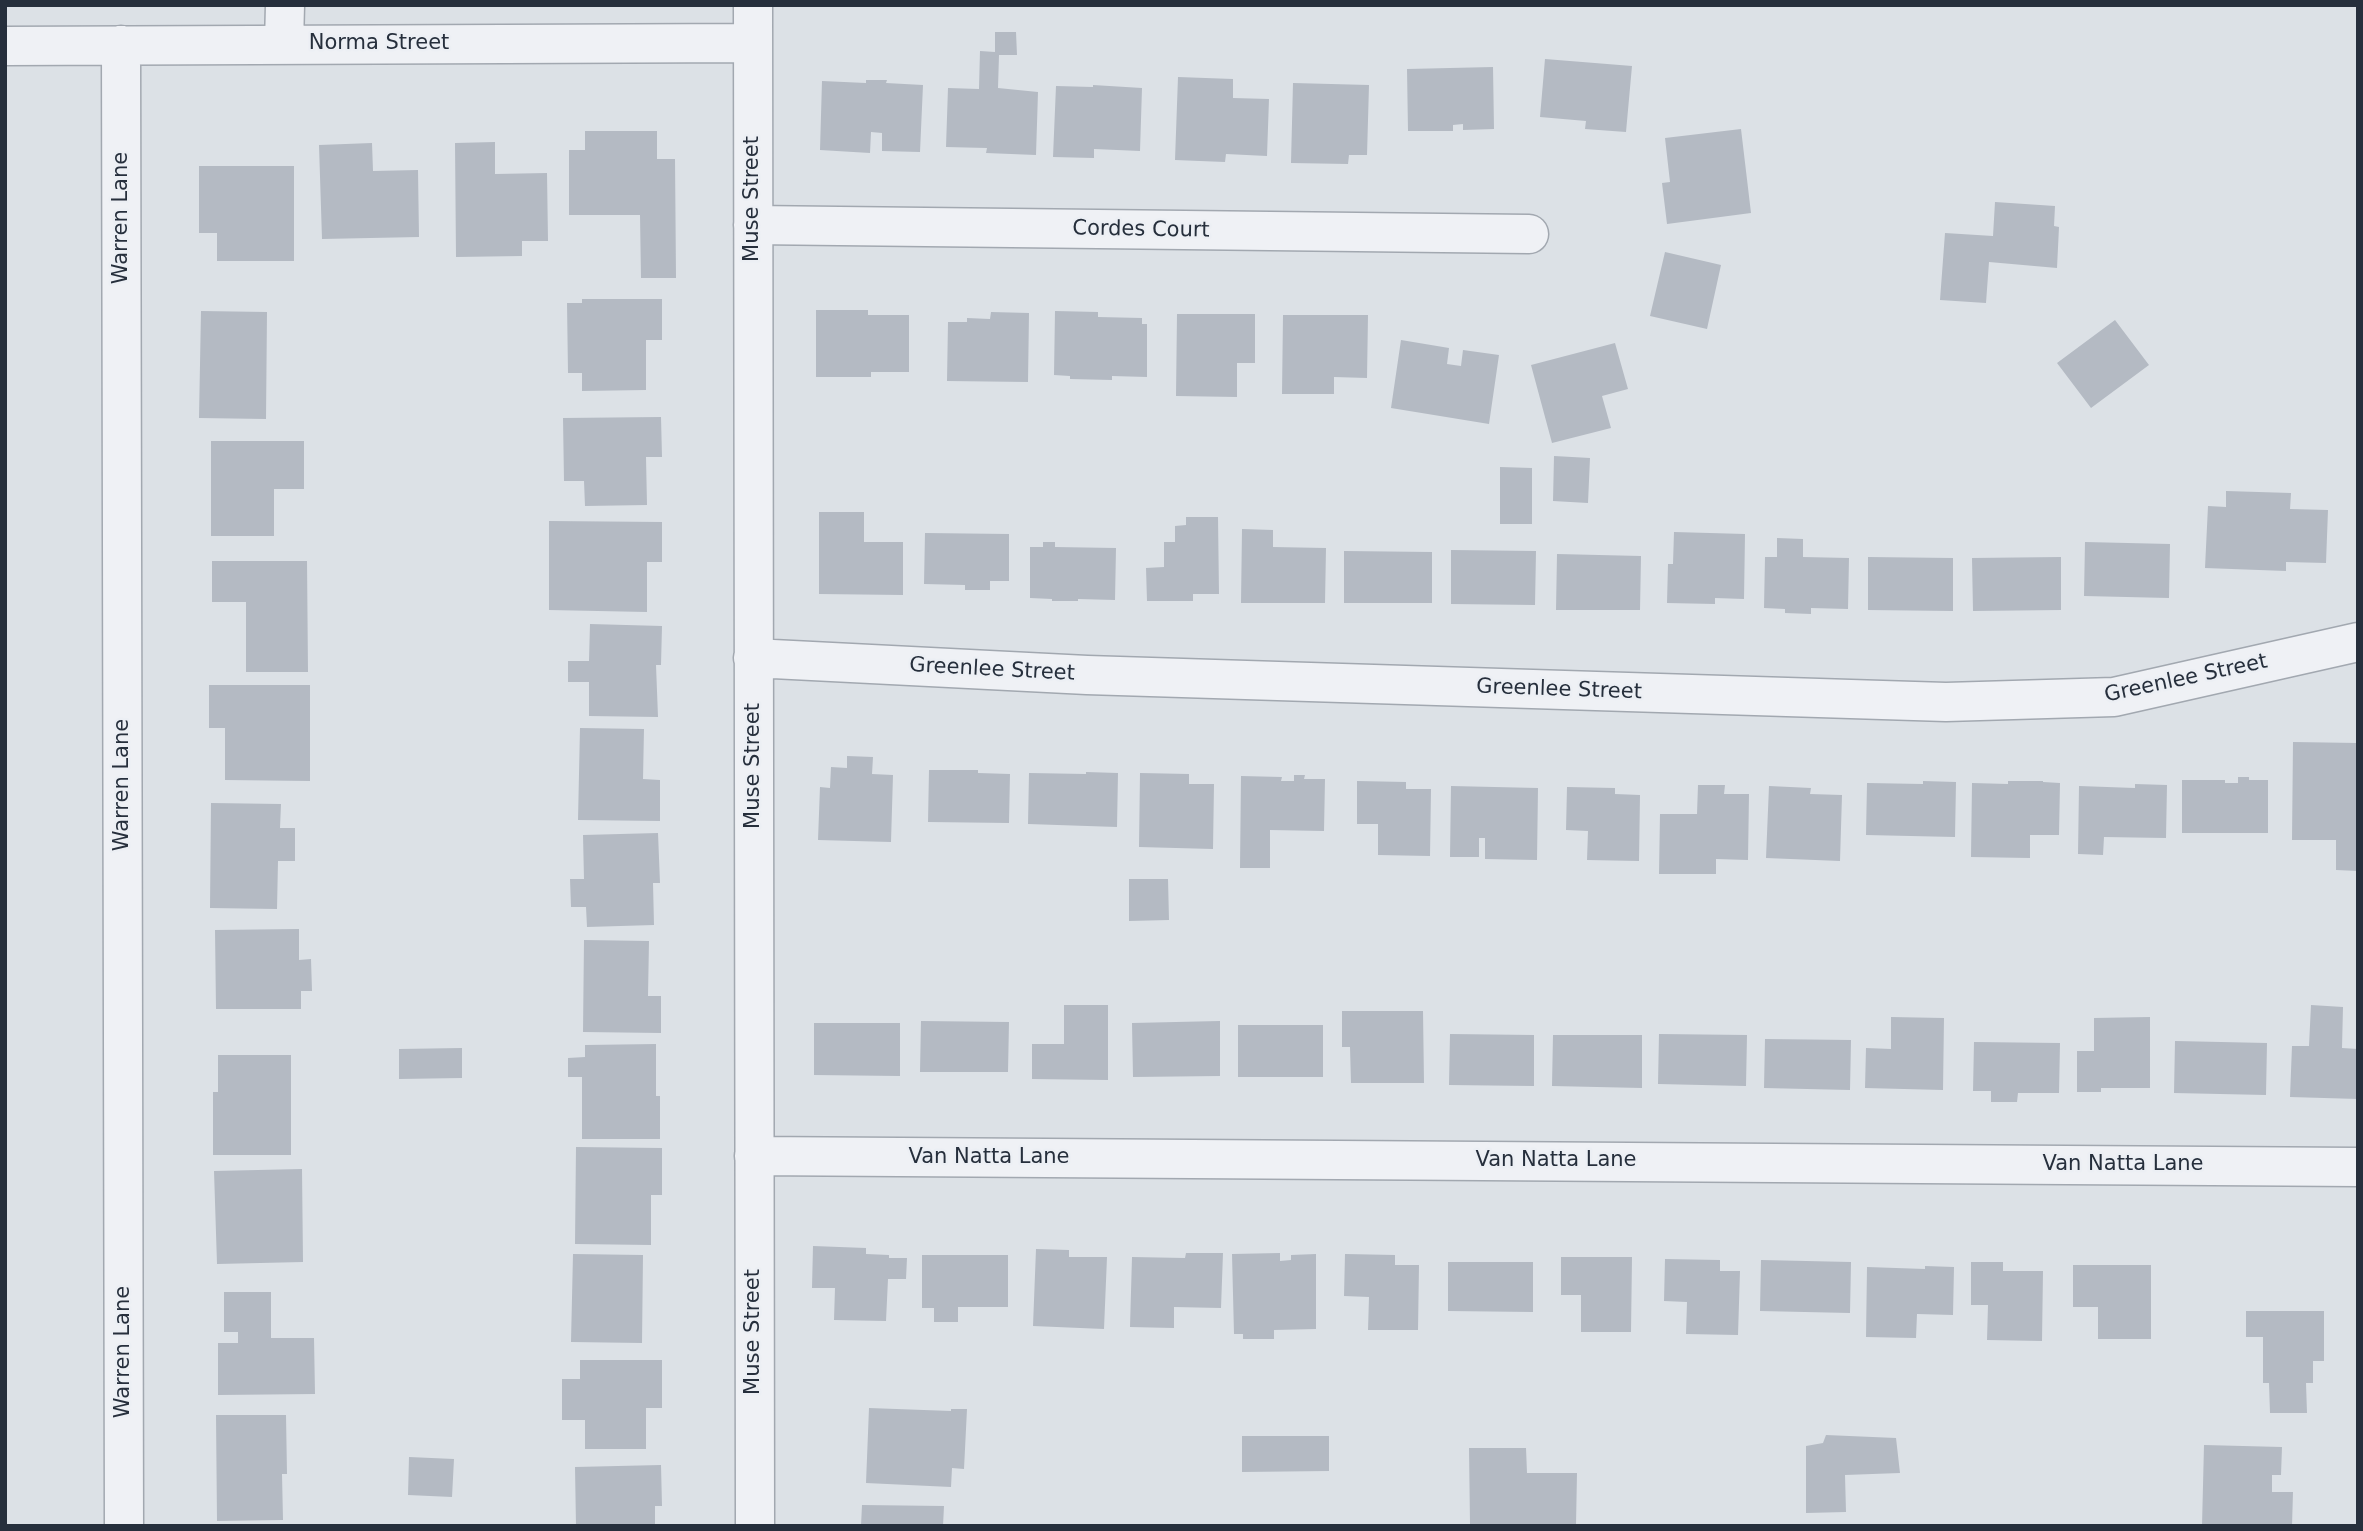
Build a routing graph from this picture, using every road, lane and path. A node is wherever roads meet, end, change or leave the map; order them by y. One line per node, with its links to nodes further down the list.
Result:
1 (285, 5): 3 (street)
2 (753, 24): 3 (street, Norma Street); 6 (street, Muse Street)
3 (284, 44): 4 (street, Norma Street)
4 (121, 45): 5 (street, Norma Street); 12 (street, Warren Lane)
5 (5, 46)
6 (753, 225): 7 (street, Cordes Court); 9 (street, Muse Street)
7 (1529, 234)
8 (2358, 642): 9 (street, Greenlee Street)
9 (754, 658): 10 (street, Muse Street)
10 (754, 1156): 11 (street, Van Natta Lane); 13 (street, Muse Street)
11 (2358, 1167)
12 (124, 1526)
13 (755, 1526)

